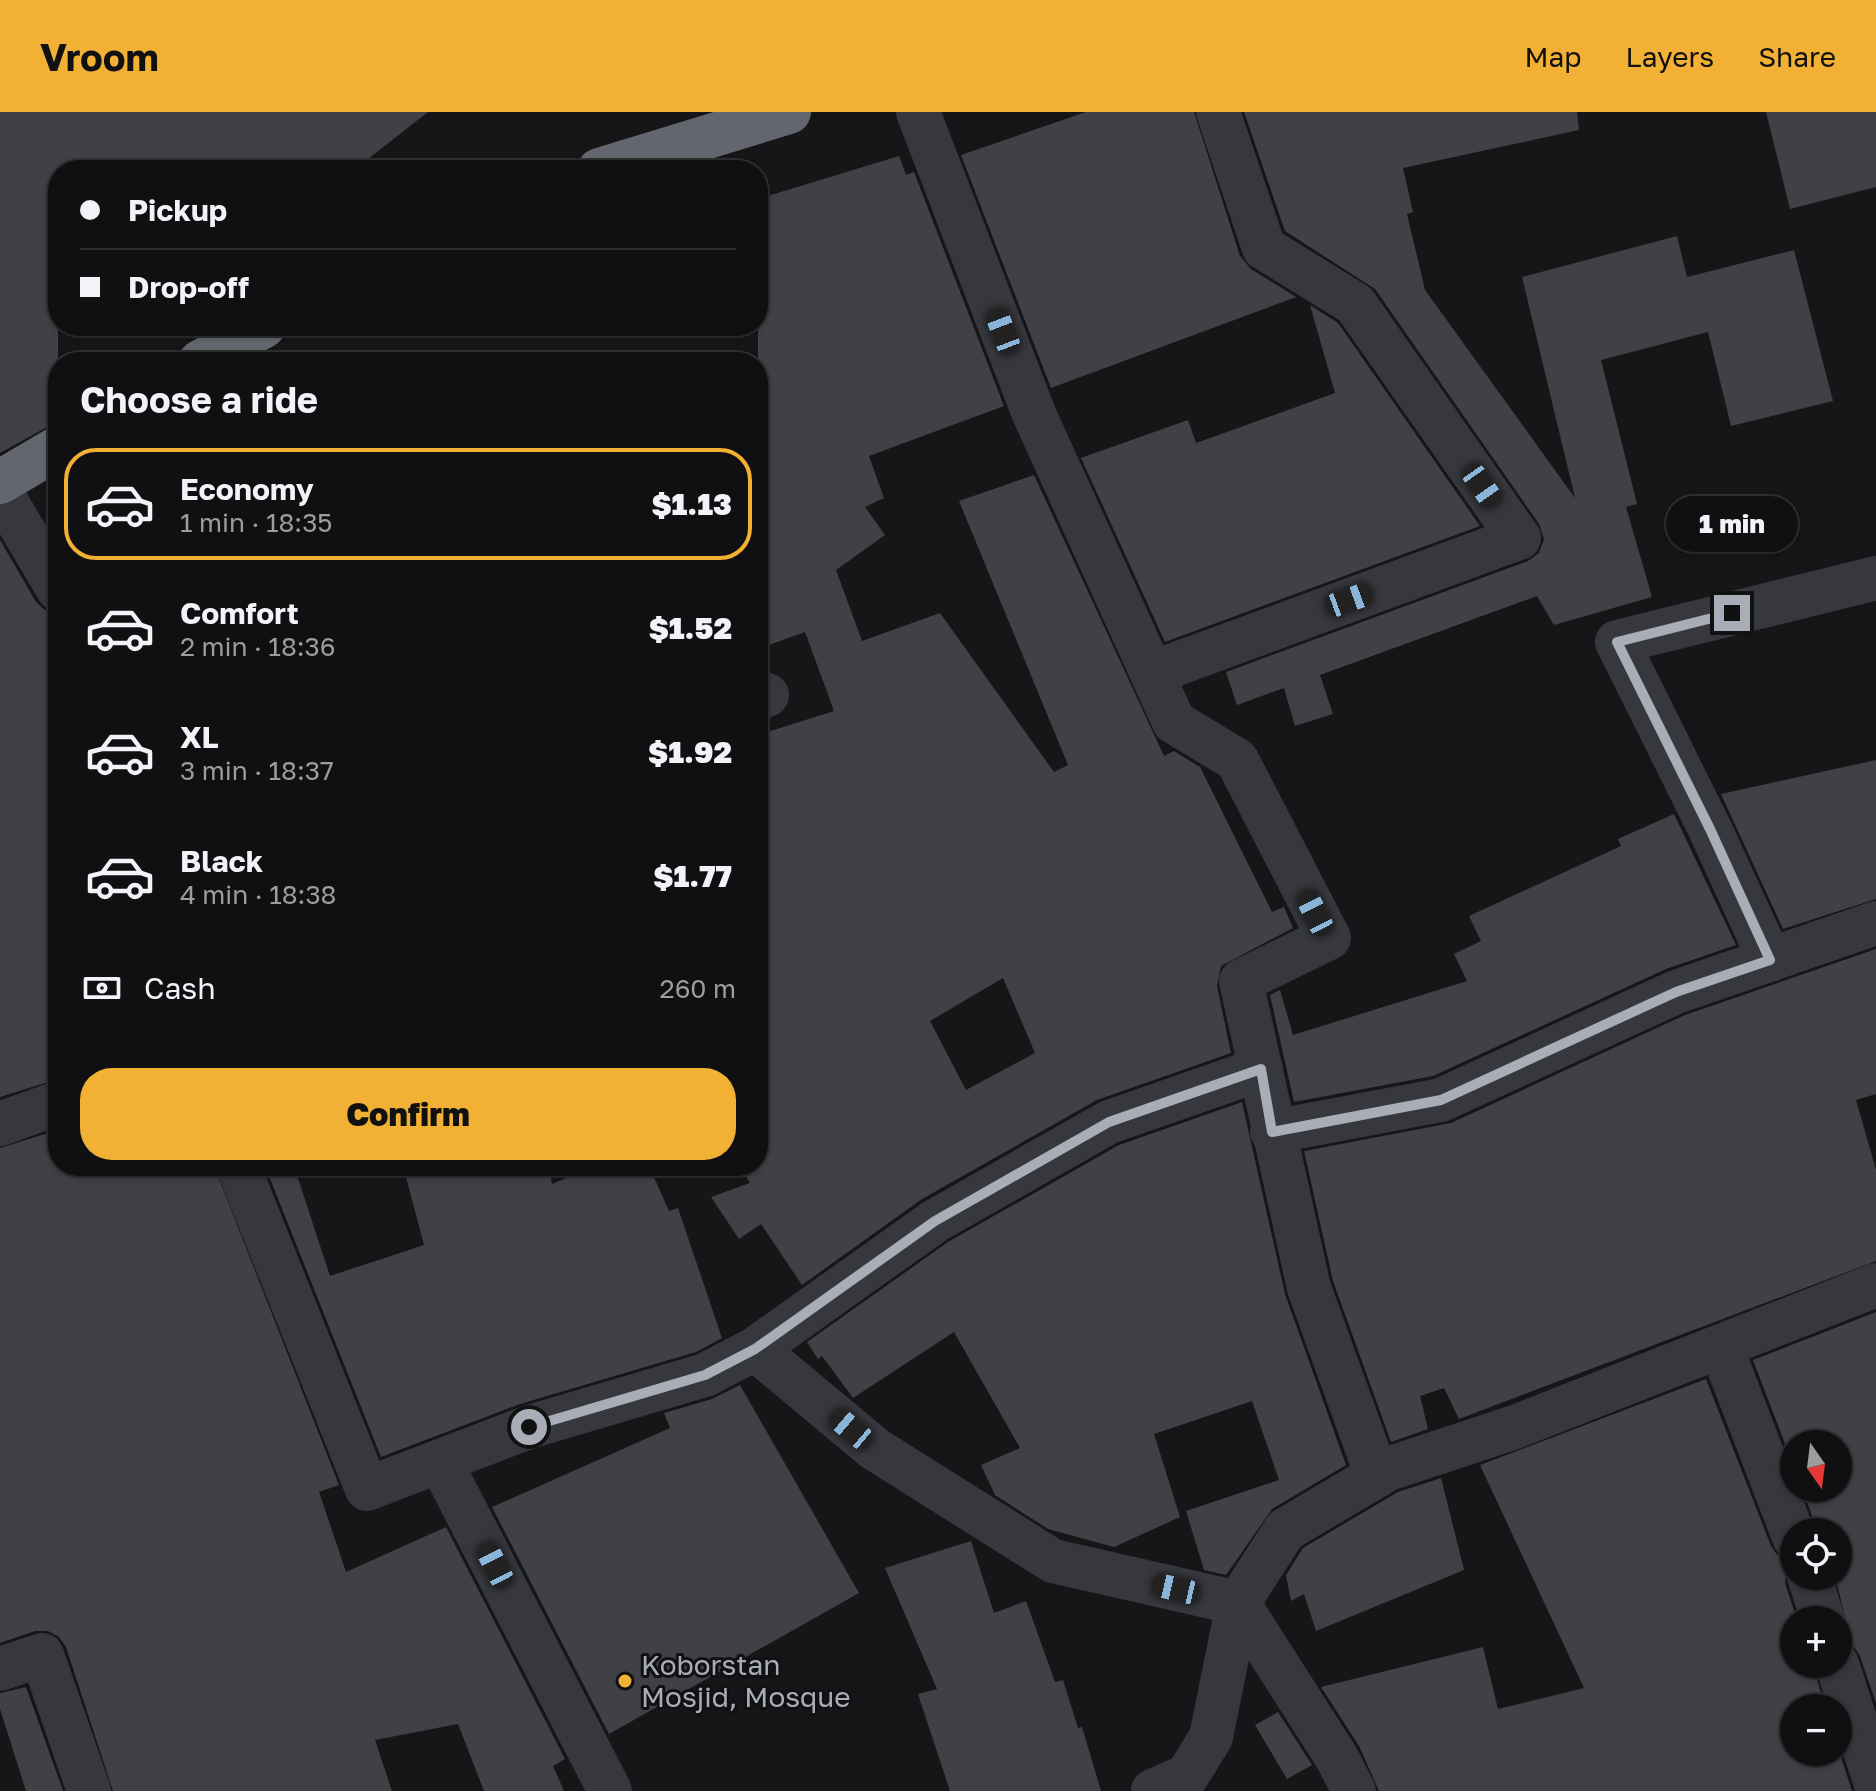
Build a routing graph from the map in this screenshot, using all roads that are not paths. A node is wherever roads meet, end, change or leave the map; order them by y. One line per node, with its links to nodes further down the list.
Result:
1 (789, 112): 4 (highway)
2 (918, 112): 12 (street)
3 (1218, 112): 12 (street)
4 (632, 160)
5 (246, 336): 6 (highway)
6 (218, 352)
7 (48, 454): 8 (highway)
8 (0, 482)
9 (0, 491): 10 (street)
10 (48, 572)
11 (1876, 578): 14 (street)
12 (1152, 673): 15 (street)
13 (1876, 923): 14 (street)
14 (1770, 960): 18 (street)
15 (1261, 1069): 18 (street); 22 (street)
16 (48, 1107): 17 (street)
17 (0, 1124)
18 (1272, 1132): 24 (street)
19 (242, 1176): 23 (street)
20 (1876, 1285): 21 (street)
21 (1721, 1347): 24 (street); 25 (street)
22 (755, 1349): 23 (street); 26 (street)
23 (440, 1461): 31 (street)
24 (1377, 1476): 26 (street)
25 (1787, 1518)
26 (1238, 1603): 32 (street); 33 (street)
27 (0, 1669): 30 (street)
28 (1842, 1678): 29 (street)
29 (1876, 1784)
30 (89, 1791)
31 (610, 1791)
32 (1153, 1791)
33 (1354, 1791)

